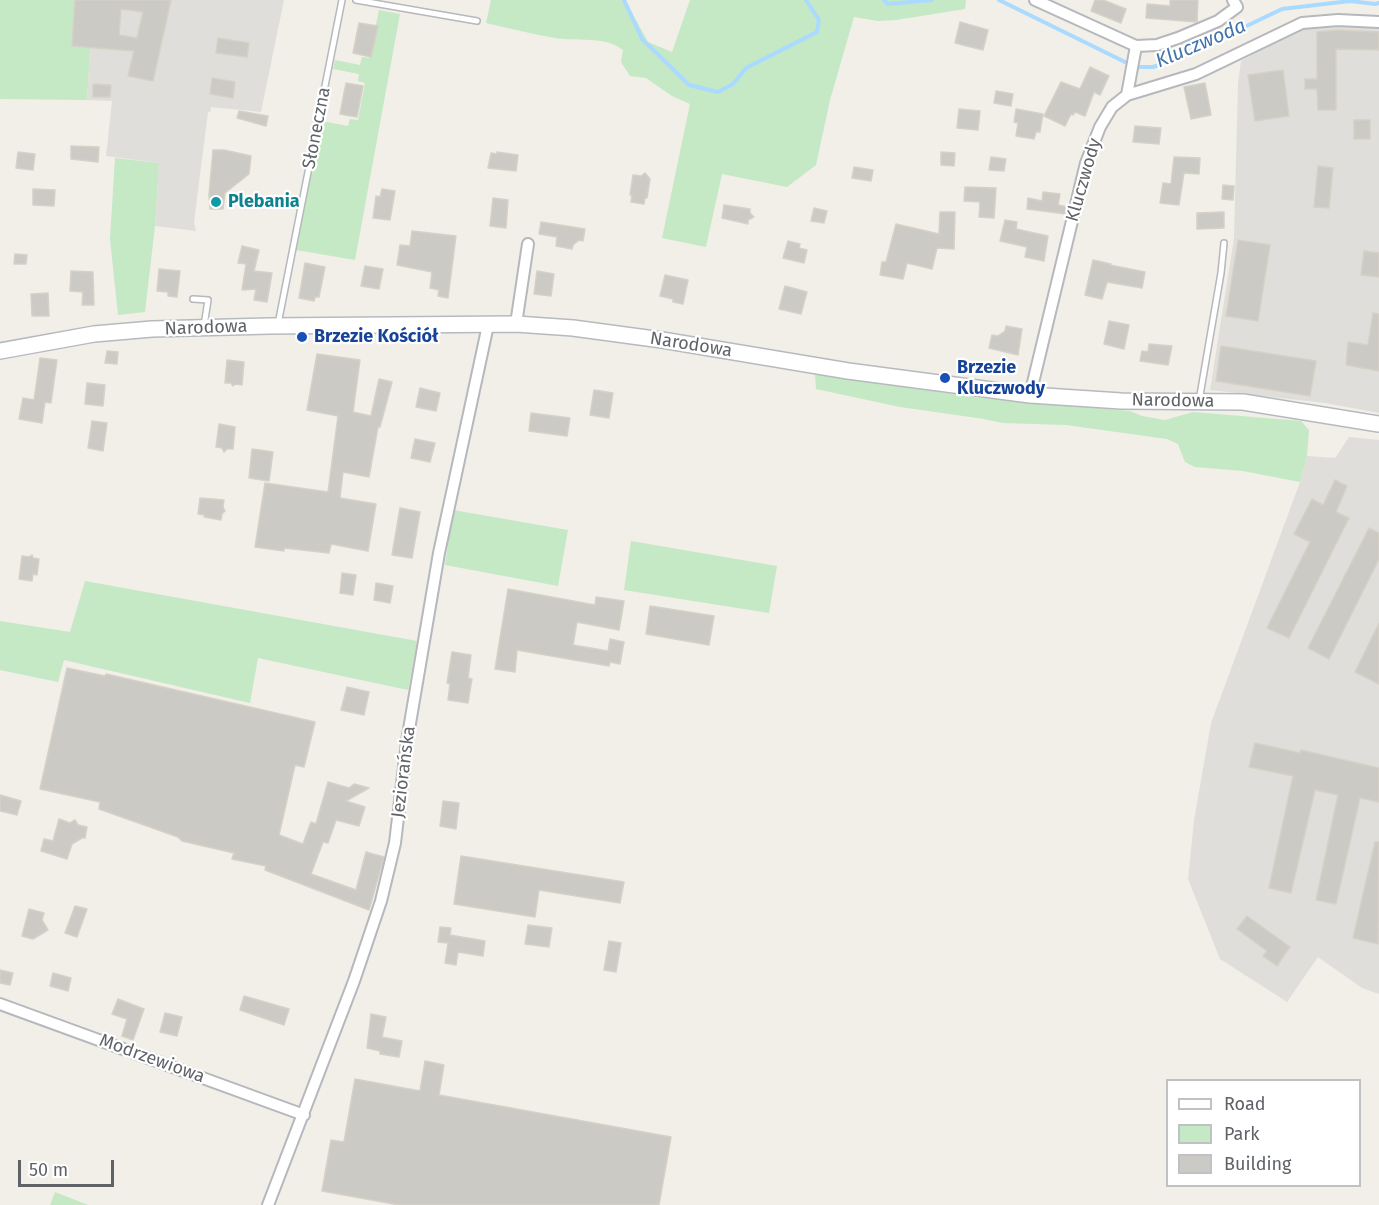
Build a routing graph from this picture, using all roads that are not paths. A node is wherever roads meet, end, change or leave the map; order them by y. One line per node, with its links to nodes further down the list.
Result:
1 (342, 0): 14 (lane, Słoneczna)
2 (356, 0): 5 (lane)
3 (1035, 0): 7 (street)
4 (1233, 0): 7 (street)
5 (477, 21)
6 (1379, 22): 8 (street, Kluczwody)
7 (1135, 50): 8 (street)
8 (1127, 96): 17 (street, Kluczwody)
9 (1224, 243): 18 (lane)
10 (528, 244): 12 (street)
11 (193, 299): 15 (lane)
12 (516, 324): 13 (street, Narodowa); 17 (street, Narodowa)
13 (488, 325): 14 (street, Narodowa); 21 (street, Jeziorańska)
14 (277, 326): 15 (street, Narodowa)
15 (204, 328): 16 (street, Narodowa)
16 (0, 351)
17 (1030, 395): 18 (street, Narodowa)
18 (1199, 401): 19 (street, Narodowa)
19 (1379, 424)
20 (0, 1004): 21 (street, Modrzewiowa)
21 (304, 1115): 22 (street, Jeziorańska)
22 (268, 1205)

